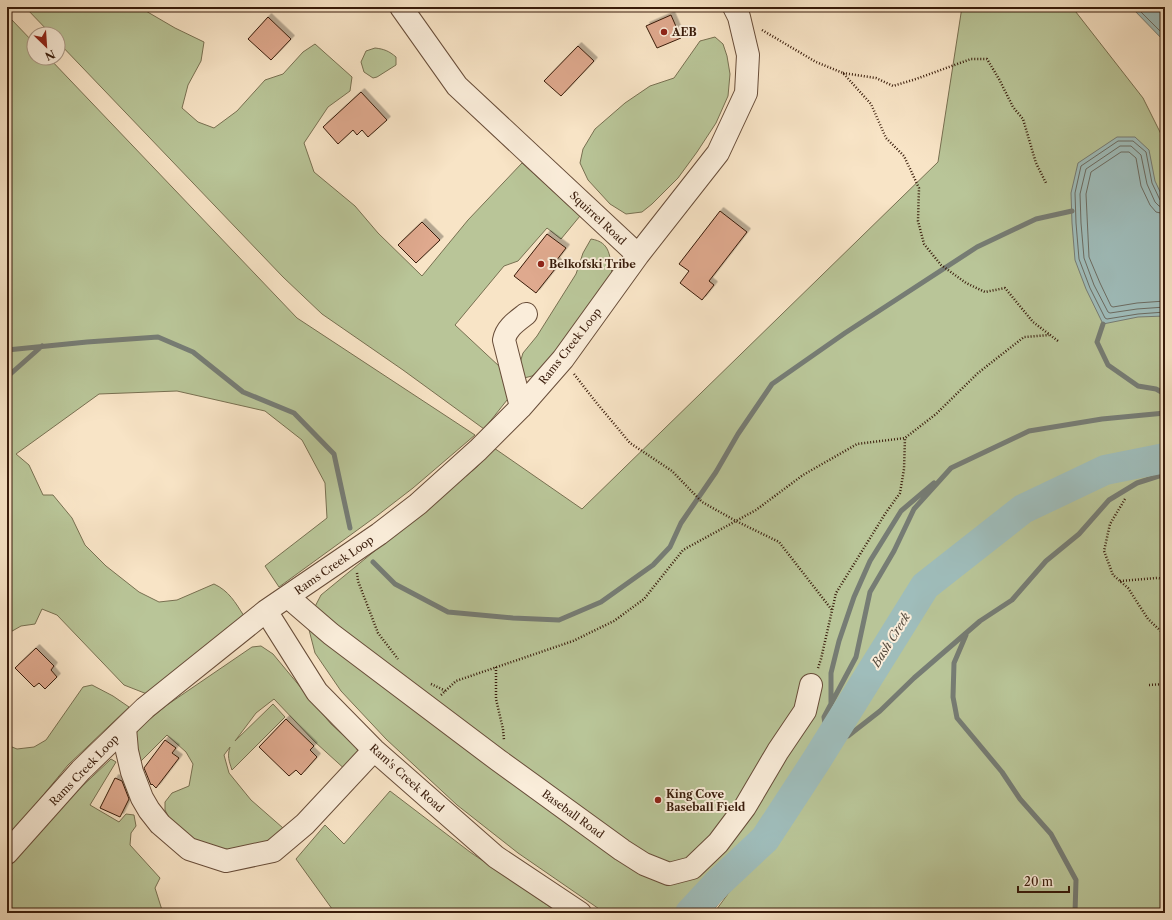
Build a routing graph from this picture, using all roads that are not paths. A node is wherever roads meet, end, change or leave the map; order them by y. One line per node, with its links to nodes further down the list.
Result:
1 (401, 7): 3 (street, Squirrel Road)
2 (736, 12): 3 (street)
3 (638, 255): 5 (street, Rams Creek Loop)
4 (526, 314): 5 (street)
5 (521, 407): 6 (street, Rams Creek Loop)
6 (288, 597): 7 (street, Rams Creek Loop); 8 (street, Baseball Road)
7 (266, 611): 9 (street, Rams Creek Loop); 10 (street, Ram's Creek Road)
8 (811, 685)
9 (125, 728): 10 (street); 11 (street, Rams Creek Loop)
10 (374, 750): 12 (street, Ram's Creek Road)
11 (7, 853)
12 (580, 913)

